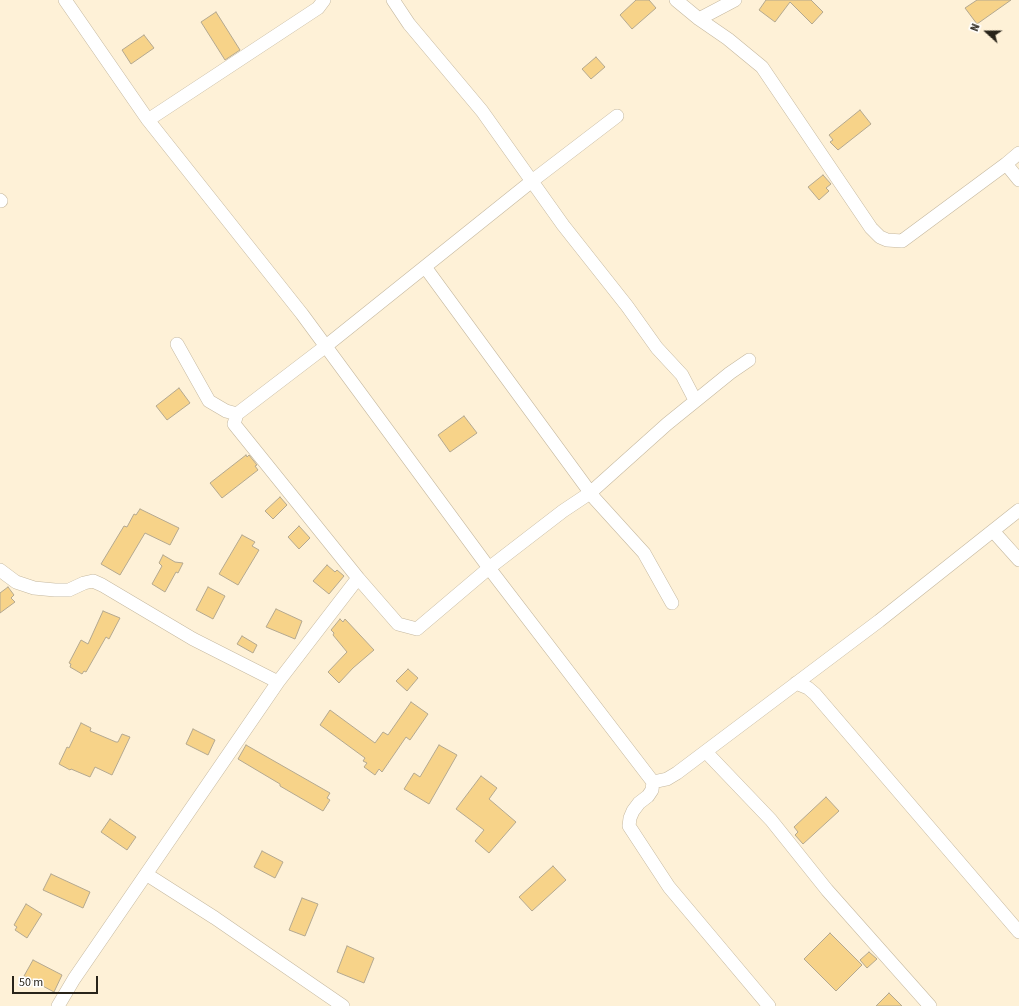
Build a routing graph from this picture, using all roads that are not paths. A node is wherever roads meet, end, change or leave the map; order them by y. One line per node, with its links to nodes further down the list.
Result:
1 (65, 0): 8 (street)
2 (324, 0): 8 (street)
3 (393, 0): 12 (street)
4 (676, 0): 6 (street)
5 (735, 0): 6 (street)
6 (699, 19): 10 (street)
7 (617, 116): 12 (street)
8 (148, 120): 15 (street)
9 (1019, 152): 10 (street)
10 (1006, 164): 11 (street)
11 (1019, 180)
12 (532, 181): 13 (street); 17 (street)
13 (425, 267): 15 (street); 19 (street)
14 (177, 344): 18 (street)
15 (326, 346): 18 (street); 23 (street)
16 (749, 360): 17 (street)
17 (695, 400): 19 (street)
18 (236, 414): 25 (street)
19 (590, 493): 23 (street); 26 (street)
20 (1019, 510): 21 (street)
21 (993, 531): 22 (street); 28 (street)
22 (1019, 560)
23 (489, 568): 25 (street); 30 (street)
24 (0, 570): 27 (street)
25 (358, 578): 27 (street)
26 (672, 602)
27 (278, 682): 31 (street)
28 (796, 683): 29 (street); 32 (street)
29 (706, 752): 30 (street); 36 (street)
30 (653, 782): 35 (street)
31 (146, 874): 33 (street); 34 (street)
32 (1019, 932)
33 (58, 1006)
34 (343, 1006)
35 (769, 1006)
36 (930, 1006)

